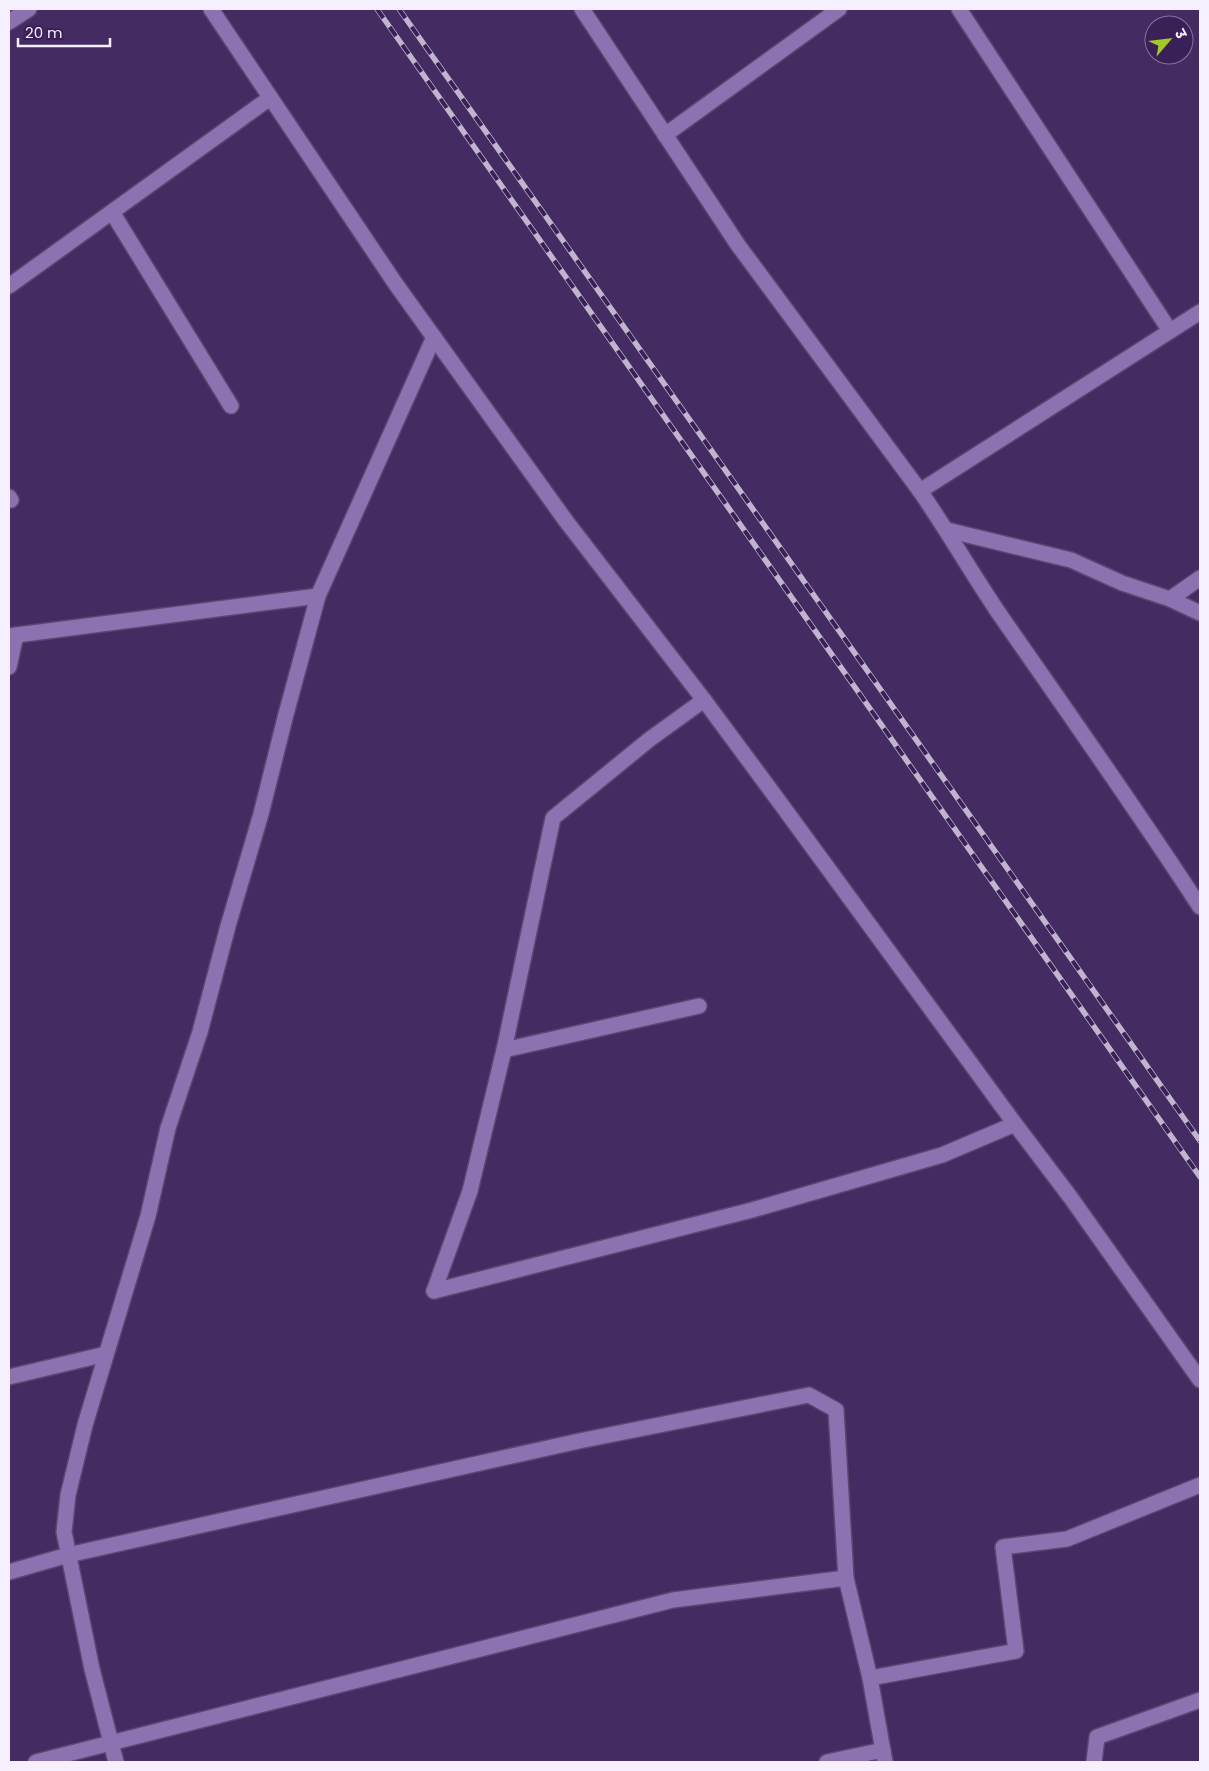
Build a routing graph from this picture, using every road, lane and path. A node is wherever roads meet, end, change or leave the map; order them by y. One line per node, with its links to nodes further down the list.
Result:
1 (29, 9): 6 (street)
2 (211, 9): 7 (street)
3 (582, 9): 8 (street)
4 (840, 9): 8 (street)
5 (959, 9): 12 (street)
6 (9, 22)
7 (270, 98): 9 (street); 13 (street)
8 (666, 135): 15 (street)
9 (112, 212): 10 (street); 14 (street)
10 (9, 286)
11 (1200, 312): 12 (street)
12 (1170, 331): 15 (street)
13 (434, 337): 18 (street); 23 (street)
14 (231, 406)
15 (920, 490): 16 (street)
16 (947, 530): 19 (street); 24 (street)
17 (1200, 578): 19 (street)
18 (318, 596): 21 (street); 28 (street)
19 (1170, 599): 20 (street)
20 (1200, 613)
21 (12, 635): 22 (street)
22 (9, 667)
23 (704, 700): 26 (street); 27 (street)
24 (1200, 907)
25 (699, 1006): 26 (street)
26 (504, 1050): 27 (street)
27 (1015, 1124): 30 (street)
28 (106, 1354): 29 (street); 32 (street)
29 (9, 1377)
30 (1200, 1380)
31 (1200, 1485): 35 (street)
32 (68, 1555): 33 (street); 34 (street); 37 (street)
33 (9, 1572)
34 (846, 1578): 35 (street); 37 (street)
35 (870, 1678): 38 (street)
36 (1200, 1700): 42 (street)
37 (111, 1744): 39 (street); 40 (street)
38 (884, 1756): 41 (street)
39 (36, 1762)
40 (116, 1762)
41 (826, 1762)
42 (1094, 1762)

